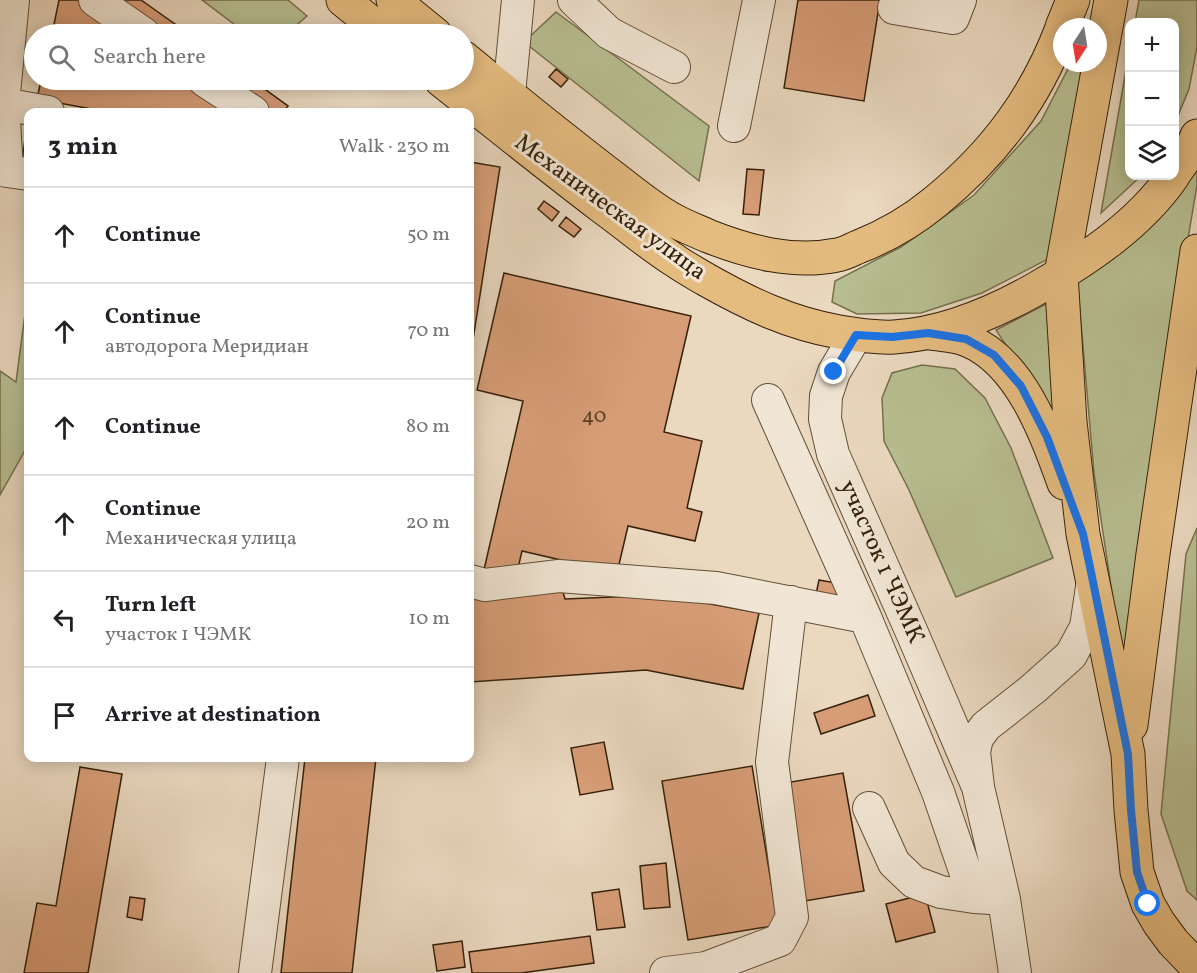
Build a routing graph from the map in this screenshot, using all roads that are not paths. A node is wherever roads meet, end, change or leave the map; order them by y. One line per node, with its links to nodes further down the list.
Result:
1 (95, 0): 13 (street)
2 (343, 0): 14 (main road)
3 (393, 0): 15 (main road)
4 (518, 0): 22 (street)
5 (574, 0): 18 (street)
6 (759, 0): 25 (street)
7 (960, 0): 10 (street)
8 (1073, 0): 11 (main road, Механическая улица)
9 (1111, 0): 31 (main road)
10 (894, 8)
11 (1066, 18)
12 (14, 22): 19 (street)
13 (130, 24)
14 (373, 24)
15 (423, 24)
16 (1053, 52): 22 (main road, Механическая улица)
17 (474, 66): 22 (main road, Механическая улица)
18 (674, 67)
19 (2, 86): 23 (street); 28 (street)
20 (219, 90): 24 (street)
21 (454, 90): 33 (main road, Механическая улица)
22 (508, 94)
23 (41, 108)
24 (247, 108)
25 (734, 126)
26 (1197, 136): 27 (main road, Механическая улица)
27 (1179, 168)
28 (24, 173)
29 (1170, 180): 31 (main road, Механическая улица)
30 (1197, 251): 40 (main road)
31 (1061, 274): 32 (main road, Механическая улица); 35 (main road)
32 (928, 333): 33 (main road, Механическая улица); 35 (main road)
33 (856, 335): 42 (street, участок 1 ЧЭМК)
34 (768, 399): 39 (street)
35 (1083, 534): 37 (main road)
36 (474, 582): 38 (street)
37 (1093, 583): 40 (main road); 42 (street, участок 1 ЧЭМК)
38 (791, 602): 39 (street); 47 (street)
39 (865, 617): 44 (street)
40 (1128, 754): 45 (main road)
41 (282, 762): 46 (street)
42 (978, 787): 44 (street, участок 1 ЧЭМК)
43 (869, 808): 44 (street)
44 (989, 898): 48 (street, участок 1 ЧЭМК)
45 (1197, 967)
46 (255, 973)
47 (666, 973)
48 (1016, 973)

